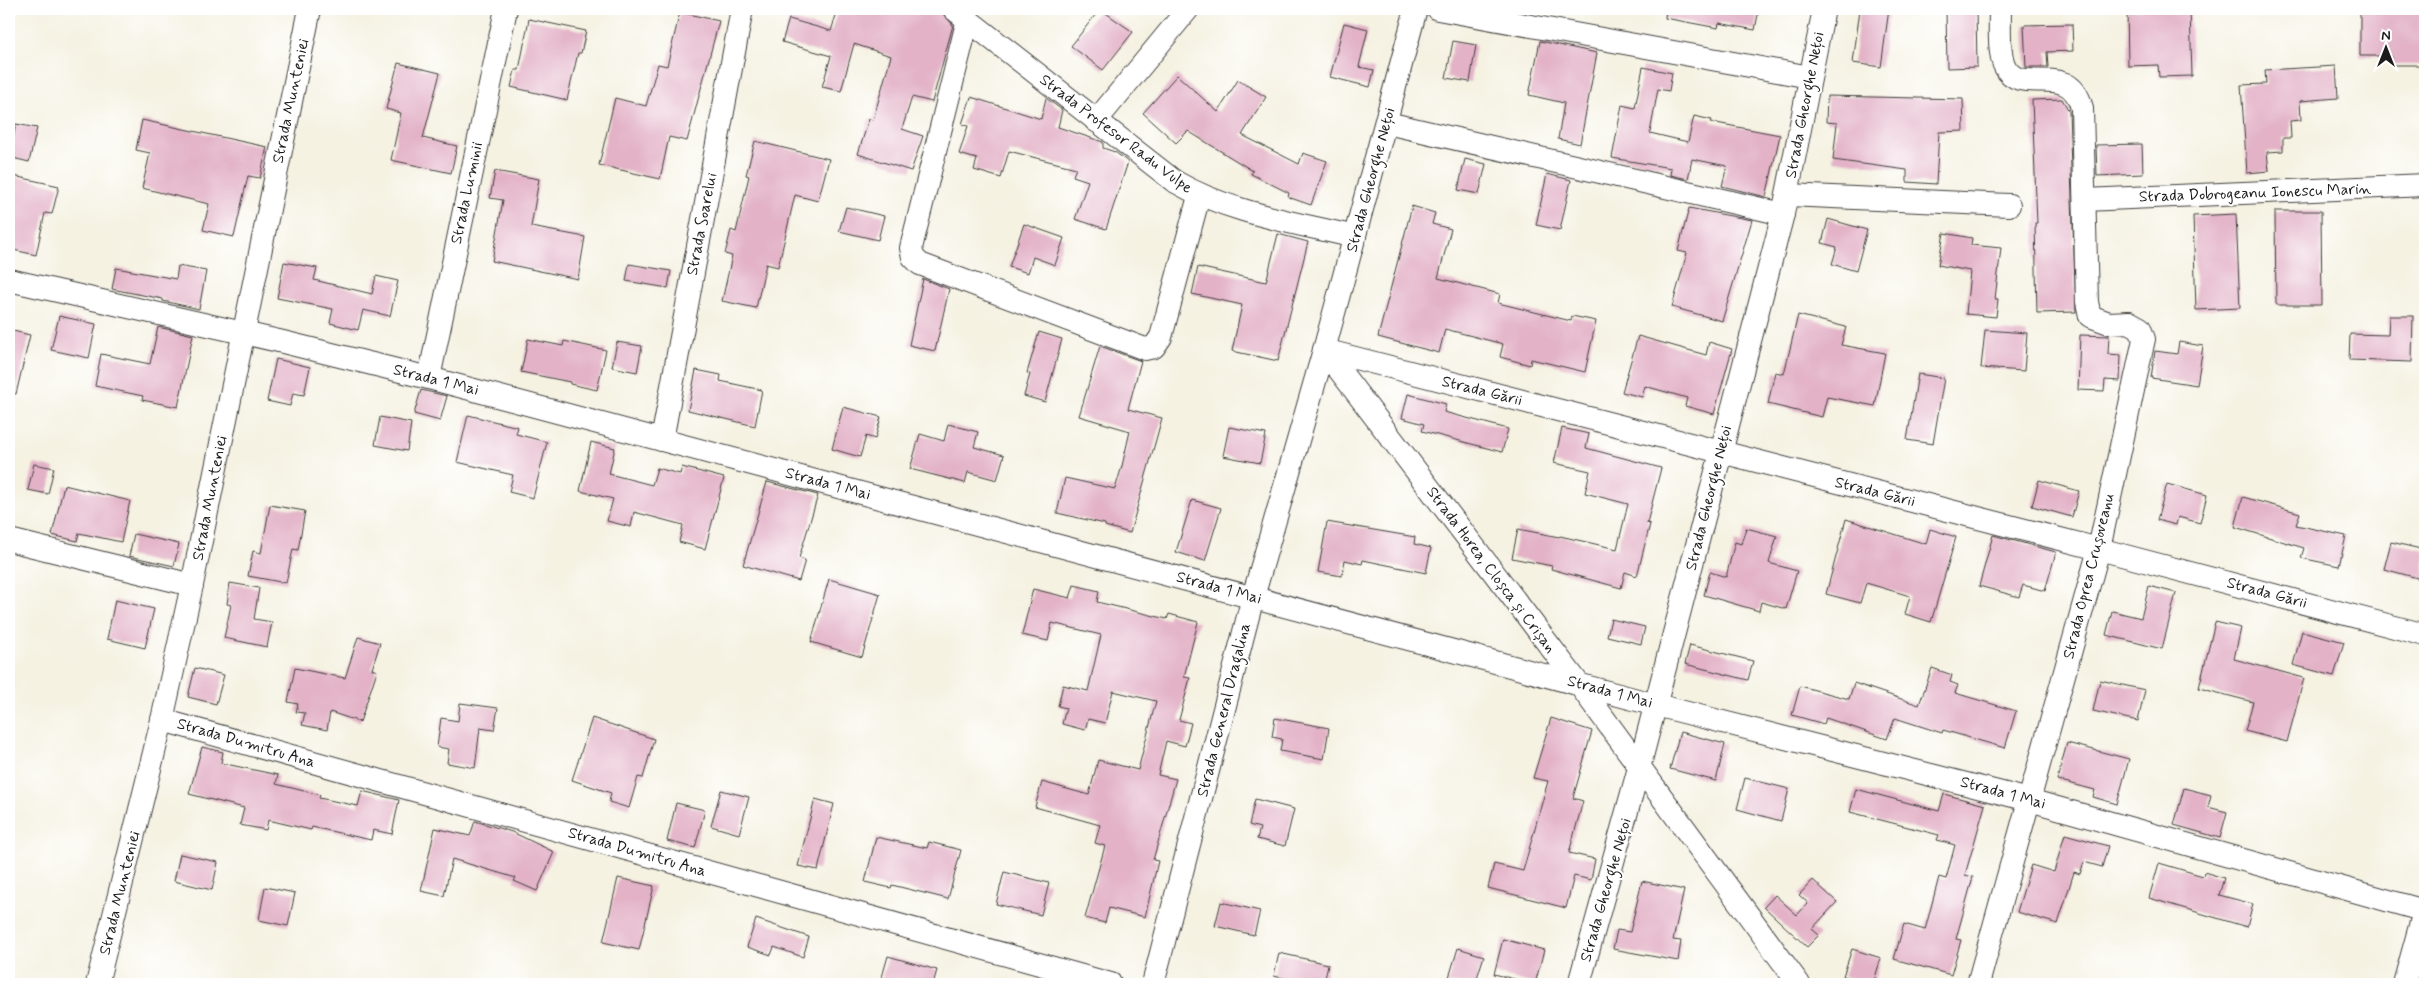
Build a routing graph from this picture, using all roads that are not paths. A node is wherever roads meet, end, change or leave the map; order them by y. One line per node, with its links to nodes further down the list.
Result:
1 (310, 9): 20 (street, Strada Munteniei)
2 (506, 9): 22 (street, Strada Luminii)
3 (742, 9): 23 (street, Strada Soarelui)
4 (1188, 9): 11 (street)
5 (1416, 9): 12 (street, Strada Gheorghe Nețoi)
6 (1438, 9): 10 (street)
7 (1824, 9): 10 (street, Strada Gheorghe Nețoi)
8 (2000, 9): 15 (street)
9 (961, 14): 11 (street, Strada Profesor Radu Vulpe); 14 (street)
10 (1810, 77): 16 (street, Strada Gheorghe Nețoi)
11 (1096, 120): 14 (street, Strada Profesor Radu Vulpe)
12 (1386, 123): 16 (street); 18 (street, Strada Gheorghe Nețoi)
13 (2425, 186): 15 (street, Strada Dobrogeanu Ionescu Marin)
14 (1199, 196): 18 (street, Strada Profesor Radu Vulpe)
15 (2085, 200): 26 (street, Strada Oprea Crușoveanu)
16 (1786, 205): 17 (street); 24 (street, Strada Gheorghe Nețoi)
17 (2009, 205)
18 (1355, 237): 21 (street, Strada Gheorghe Nețoi)
19 (9, 280): 20 (street, Strada 1 Mai)
20 (243, 334): 22 (street, Strada 1 Mai); 27 (street, Strada Munteniei)
21 (1324, 350): 24 (street, Strada Gării); 28 (street, Strada General Dragalina); 30 (street, Strada Horea, Cloșca și Crișan)
22 (429, 378): 23 (street, Strada 1 Mai)
23 (662, 440): 28 (street, Strada 1 Mai)
24 (1721, 452): 26 (street, Strada Gării); 31 (street, Strada Gheorghe Nețoi)
25 (9, 540): 27 (street)
26 (2099, 549): 29 (street, Strada Gării); 34 (street, Strada Oprea Crușoveanu)
27 (192, 585): 32 (street, Strada Munteniei)
28 (1253, 597): 30 (street, Strada 1 Mai); 38 (street, Strada General Dragalina)
29 (2425, 635)
30 (1578, 683): 31 (street, Strada 1 Mai); 33 (street, Strada Horea, Cloșca și Crișan)
31 (1656, 704): 33 (street, Strada Gheorghe Nețoi); 34 (street, Strada 1 Mai)
32 (162, 720): 36 (street, Strada Munteniei); 37 (street, Strada Dumitru Ana)
33 (1639, 768): 39 (street, Strada Gheorghe Nețoi); 40 (street, Strada Horea, Cloșca și Crișan)
34 (2029, 800): 35 (street, Strada 1 Mai); 41 (street, Strada Oprea Crușoveanu)
35 (2425, 910): 42 (street)
36 (97, 984)
37 (1111, 984)
38 (1153, 984)
39 (1579, 984)
40 (1799, 984)
41 (1978, 984)
42 (2404, 984)

